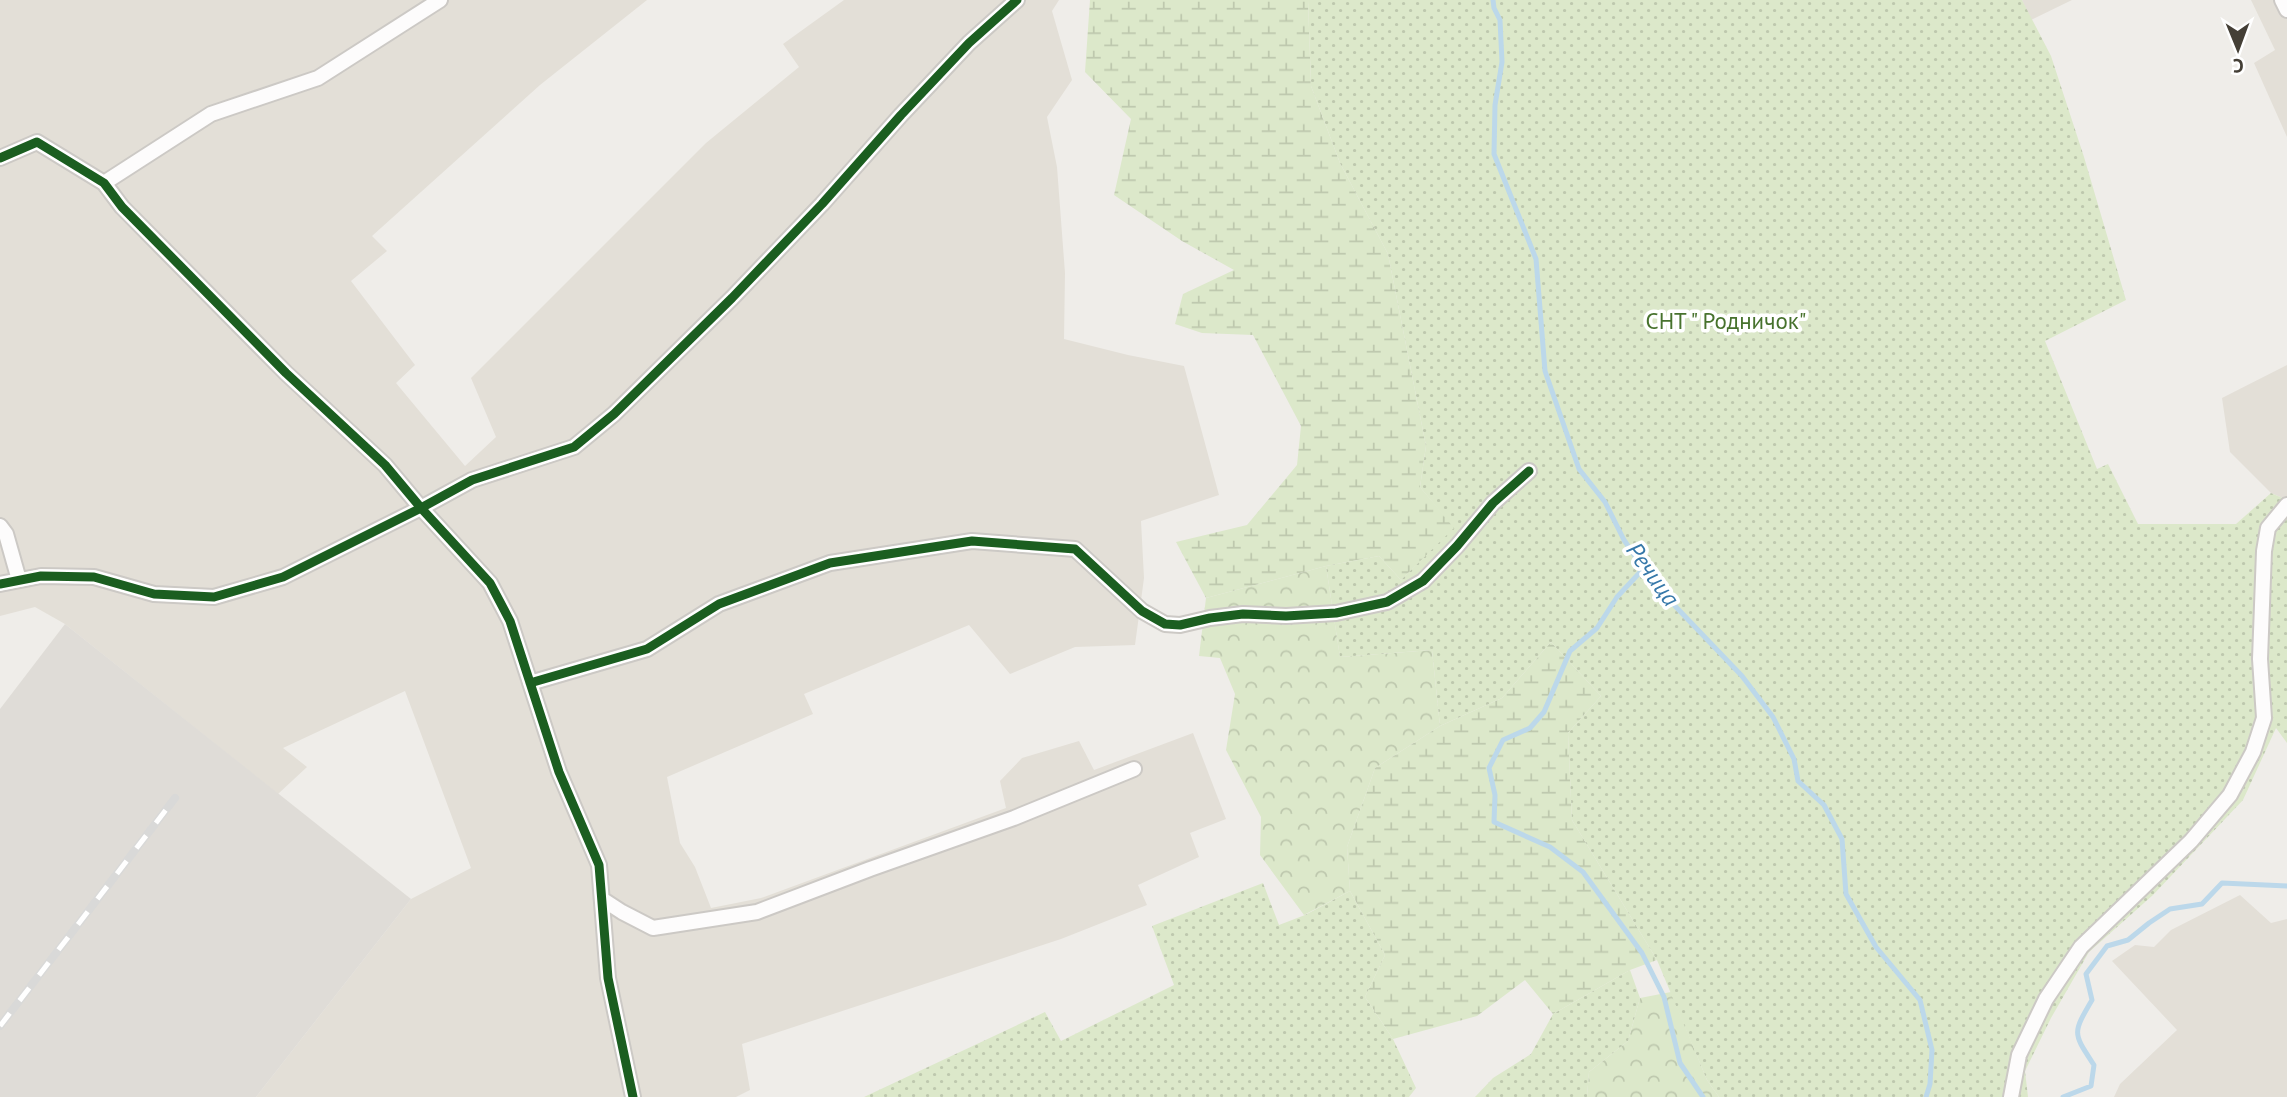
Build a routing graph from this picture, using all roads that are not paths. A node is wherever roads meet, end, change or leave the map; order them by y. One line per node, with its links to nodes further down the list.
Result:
1 (440, 0): 6 (street)
2 (1017, 0): 9 (street)
3 (2282, 0): 4 (street)
4 (2287, 10)
5 (0, 158): 6 (street)
6 (104, 183): 9 (street)
7 (1529, 471): 13 (street)
8 (2287, 505): 17 (street)
9 (421, 508): 11 (street); 13 (street)
10 (0, 526): 11 (street)
11 (19, 580): 12 (street)
12 (0, 584)
13 (530, 683): 15 (street)
14 (1134, 769): 15 (street)
15 (602, 899): 16 (street)
16 (633, 1097)
17 (2011, 1097)

